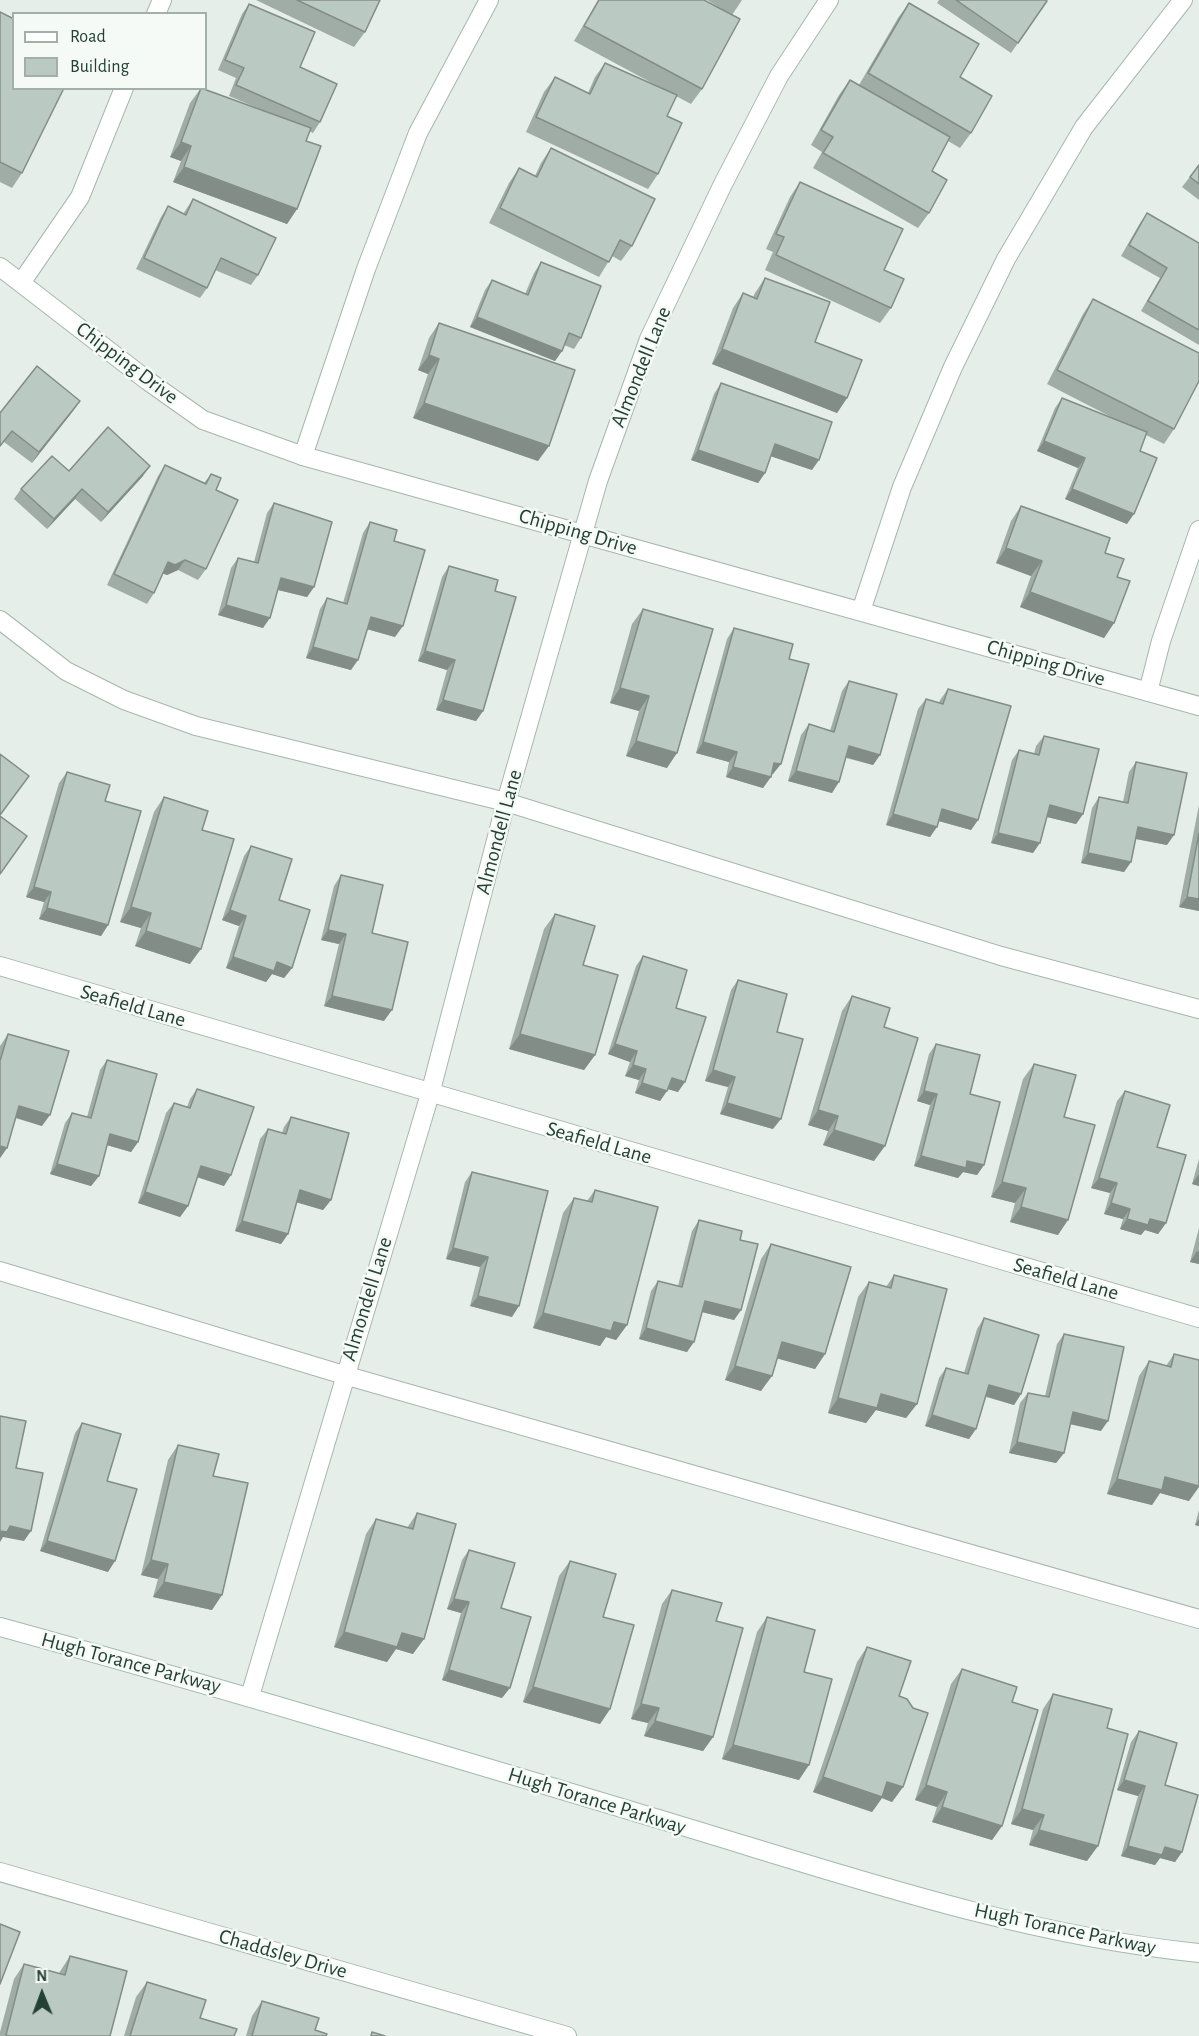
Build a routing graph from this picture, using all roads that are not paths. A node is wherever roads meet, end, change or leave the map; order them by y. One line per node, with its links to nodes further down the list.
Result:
1 (489, 0): 7 (street)
2 (829, 0): 9 (street, Almondell Lane)
3 (1183, 0): 10 (street)
4 (123, 90): 6 (street)
5 (0, 267): 6 (street, Chipping Drive)
6 (21, 283): 7 (street, Chipping Drive)
7 (303, 456): 9 (street, Chipping Drive)
8 (1199, 530): 12 (street)
9 (581, 532): 10 (street, Chipping Drive); 14 (street, Almondell Lane)
10 (861, 610): 12 (street, Chipping Drive)
11 (0, 620): 14 (street)
12 (1148, 692): 13 (street, Chipping Drive)
13 (1199, 706)
14 (506, 802): 16 (street); 17 (street, Almondell Lane)
15 (0, 966): 17 (street, Seafield Lane)
16 (1199, 1009)
17 (430, 1094): 19 (street, Seafield Lane); 20 (street, Almondell Lane)
18 (0, 1270): 20 (street)
19 (1199, 1318)
20 (344, 1375): 21 (street); 23 (street, Almondell Lane)
21 (1199, 1619)
22 (0, 1627): 23 (street, Hugh Torance Parkway)
23 (250, 1696): 25 (street, Hugh Torance Parkway)
24 (0, 1872): 26 (street, Chaddsley Drive)
25 (1199, 1953)
26 (567, 2036)

